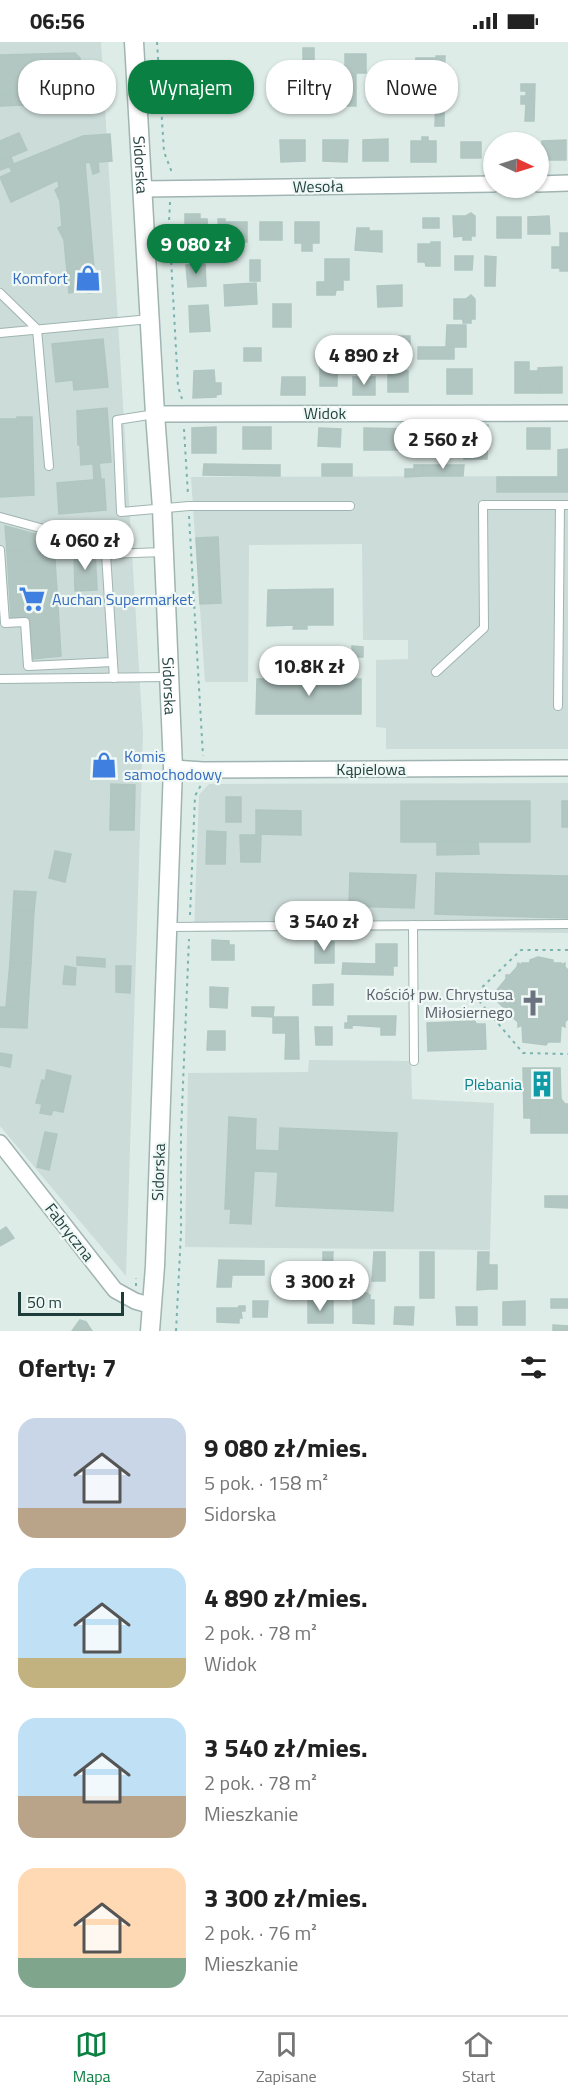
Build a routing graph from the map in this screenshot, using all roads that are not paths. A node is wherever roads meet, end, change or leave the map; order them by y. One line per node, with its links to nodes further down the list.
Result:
1 (134, 42): 5 (street, Sidorska)
2 (568, 183): 4 (street)
3 (483, 184): 5 (street, Wesoła)
4 (549, 184)
5 (142, 189): 7 (street, Sidorska)
6 (0, 293): 8 (lane)
7 (150, 319): 8 (lane); 11 (street, Sidorska)
8 (37, 329): 9 (lane); 12 (lane)
9 (0, 333)
10 (568, 413): 11 (street, Widok)
11 (154, 414): 15 (street, Sidorska); 15 (lane)
12 (49, 466)
13 (564, 505): 22 (lane); 26 (lane)
14 (350, 506): 15 (lane)
15 (162, 508): 18 (street, Sidorska)
16 (0, 518): 19 (lane)
17 (0, 550): 20 (lane)
18 (164, 552): 19 (lane); 23 (street, Sidorska)
19 (106, 554): 21 (lane)
20 (2, 598): 21 (lane)
21 (113, 662): 24 (lane)
22 (436, 672)
23 (170, 677): 24 (lane); 27 (street, Sidorska)
24 (114, 678): 25 (lane)
25 (0, 679)
26 (558, 706)
27 (173, 768): 28 (street, Kąpielowa); 31 (street, Sidorska)
28 (568, 768)
29 (568, 924): 30 (lane)
30 (413, 925): 31 (lane); 32 (lane)
31 (167, 927): 34 (street, Sidorska)
32 (414, 1061)
33 (0, 1143): 34 (street, Fabryczna)
34 (152, 1306): 35 (street, Sidorska)
35 (150, 1331)

